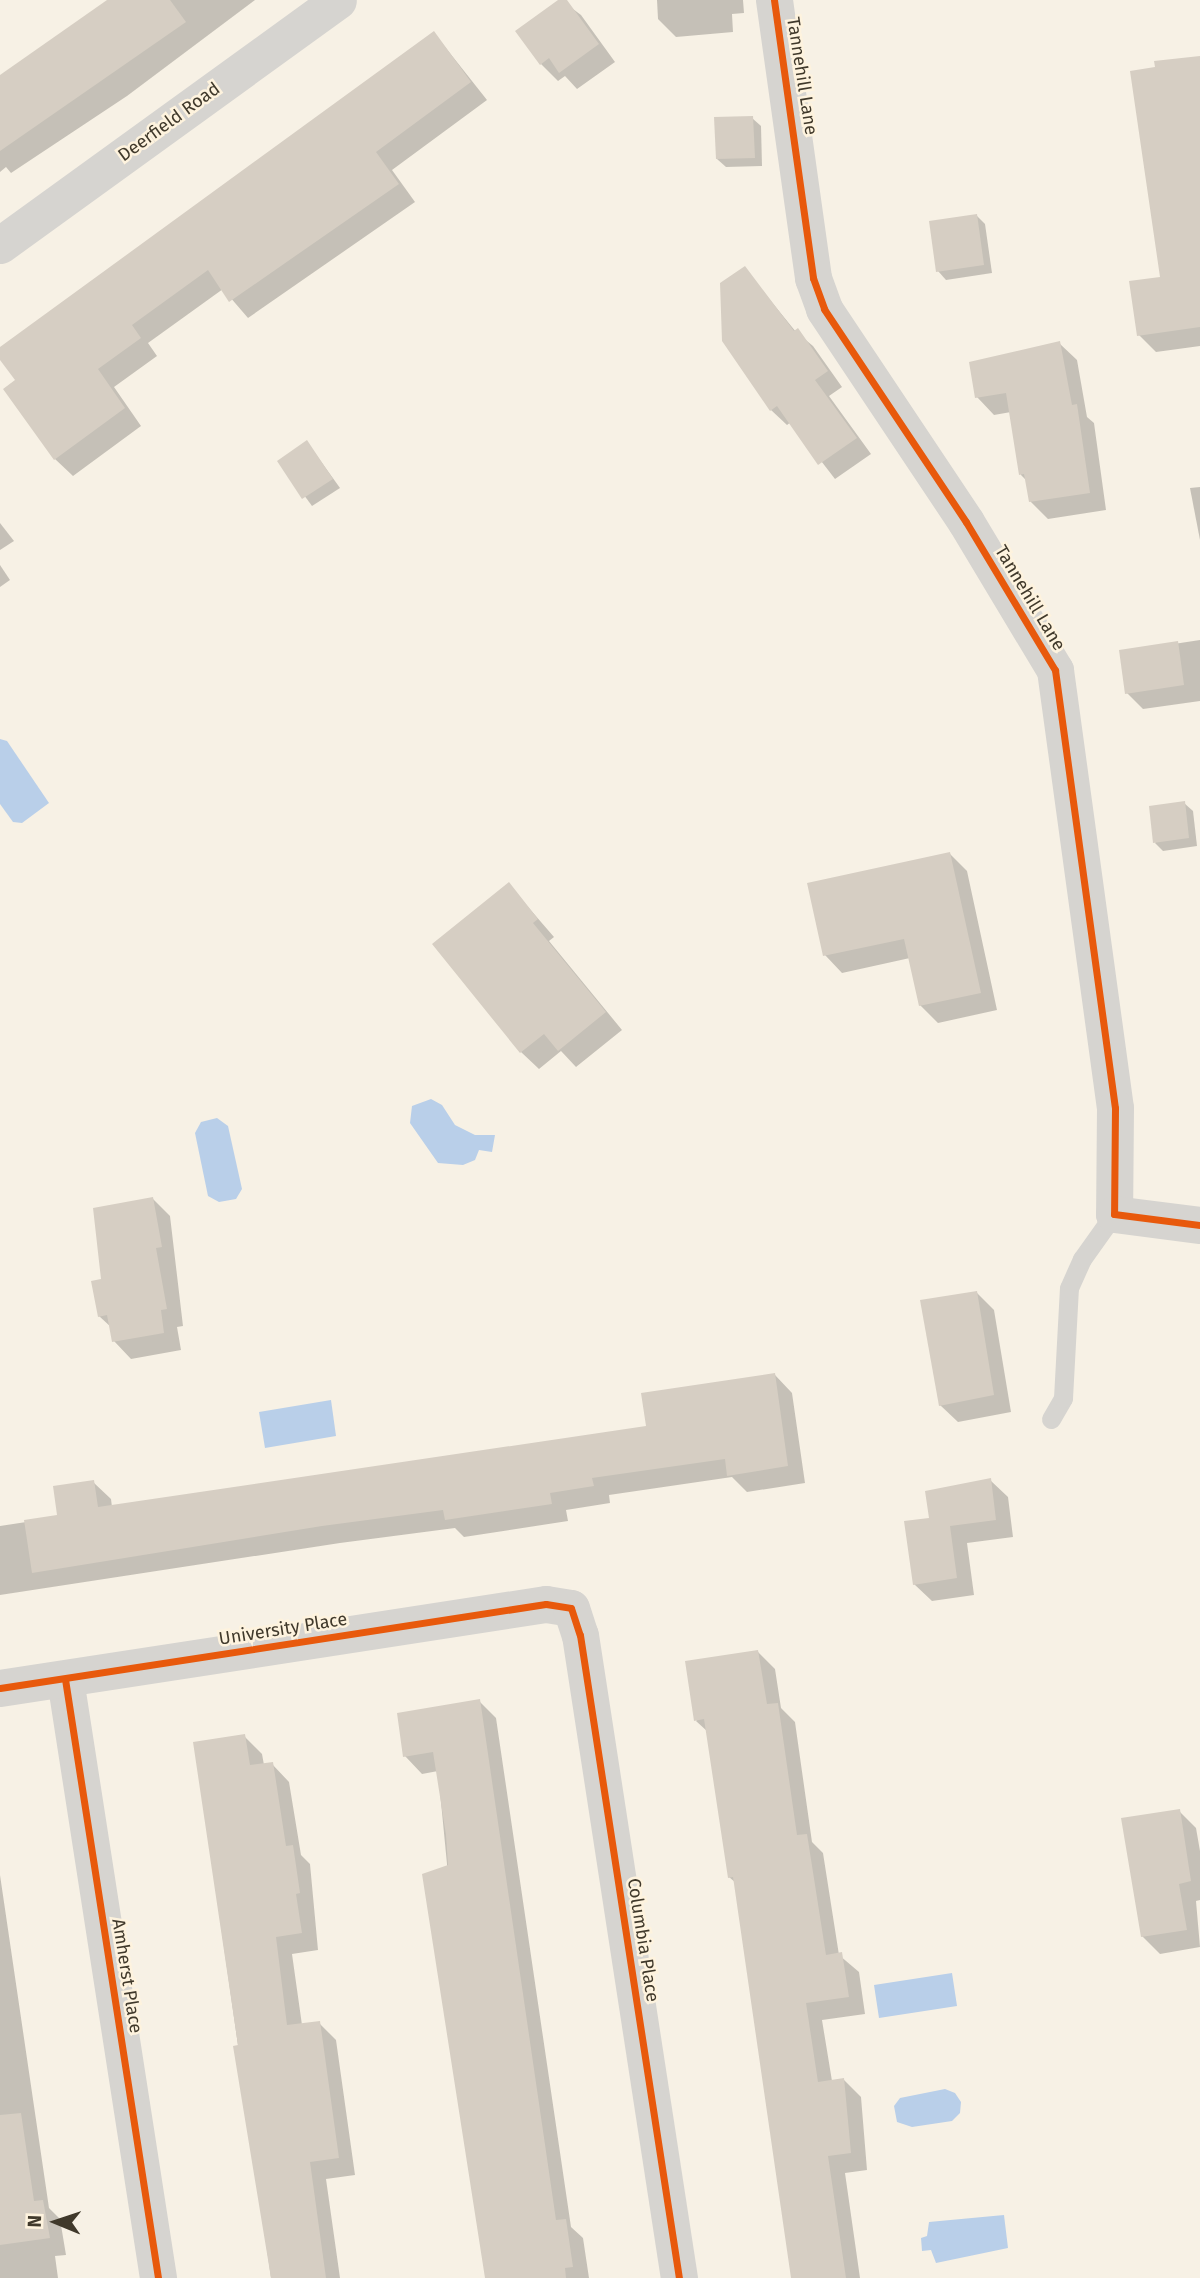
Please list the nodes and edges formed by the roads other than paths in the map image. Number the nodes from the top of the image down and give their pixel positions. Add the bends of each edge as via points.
1 (338, 0) edge
2 (774, 0) edge
3 (0, 245) edge
4 (1114, 1214) junction
5 (1200, 1225) edge
6 (1051, 1419) dead end
7 (570, 1608) joint
8 (65, 1679) junction
9 (0, 1688) edge
10 (158, 2278) edge
11 (679, 2278) edge

1 - 3 street, Deerfield Road
2 - 4 street, Tannehill Lane via 811,267 824,309 966,522 1055,670 1115,1108
4 - 5 street
4 - 6 lane via 1082,1259 1069,1288 1063,1398
7 - 8 street, University Place via 546,1604
7 - 11 street, Columbia Place via 580,1635
8 - 9 street, University Place
8 - 10 street, Amherst Place

